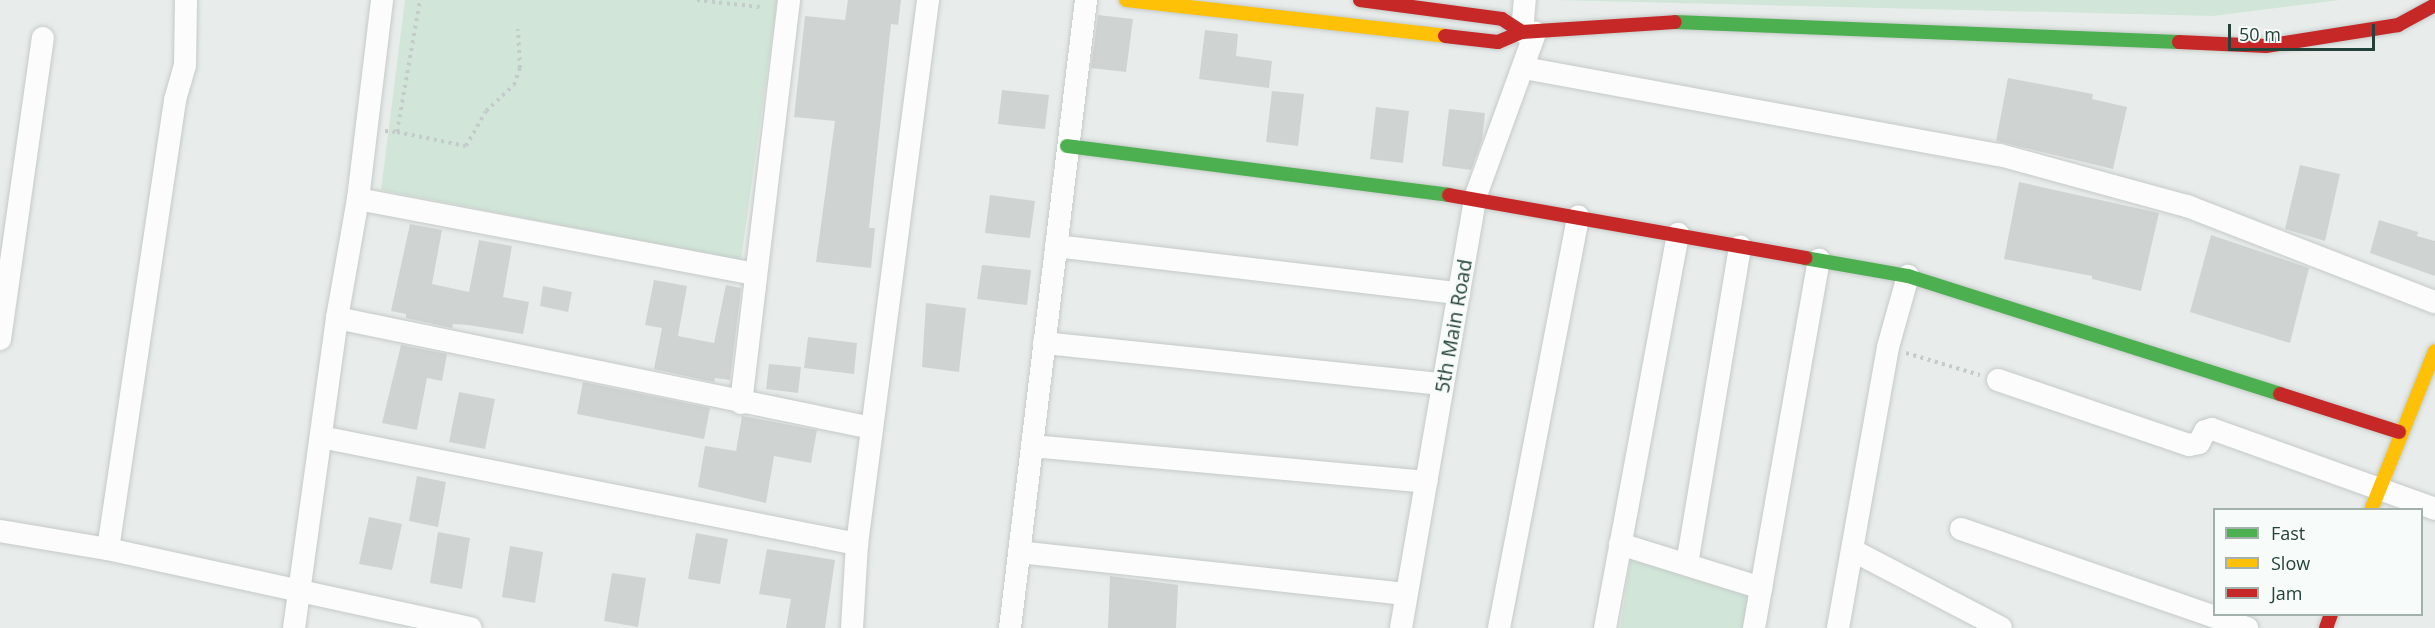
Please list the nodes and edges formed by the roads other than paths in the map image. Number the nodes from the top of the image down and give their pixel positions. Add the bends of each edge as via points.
1 (186, 0) edge
2 (382, 0) edge
3 (789, 0) edge
4 (928, 0) edge
5 (1086, 0) edge
6 (1126, 0) edge
7 (1360, 0) edge
8 (1525, 0) edge
9 (2435, 4) edge
10 (1528, 32) junction
11 (43, 38) dead end
12 (1524, 68) junction
13 (1067, 146) junction
14 (1475, 198) junction
15 (358, 199) junction
16 (1578, 217) junction
17 (1678, 234) junction
18 (1056, 246) junction
19 (1740, 246) junction
20 (1819, 260) junction
21 (754, 274) junction
22 (1908, 276) junction
23 (1459, 293) junction
24 (2435, 302) edge
25 (337, 318) junction
26 (0, 339) edge
27 (1044, 343) junction
28 (2435, 351) edge
29 (1998, 380) road end
30 (1443, 384) junction
31 (741, 402) junction
32 (872, 428) junction
33 (2399, 432) junction
34 (321, 437) junction
35 (1032, 446) junction
36 (1426, 482) junction
37 (2379, 487) junction
38 (2372, 508) edge
39 (2435, 509) edge
40 (1961, 530) dead end
41 (0, 531) edge
42 (857, 544) junction
43 (1620, 544) junction
44 (108, 549) junction
45 (1852, 550) junction
46 (1019, 552) junction
47 (1687, 564) junction
48 (1761, 588) junction
49 (298, 593) junction
50 (1406, 594) junction
51 (294, 628) edge
52 (471, 628) edge
53 (852, 628) edge
54 (1010, 628) edge
55 (1404, 628) edge
56 (1499, 628) edge
57 (1605, 628) edge
58 (1754, 628) edge
59 (1838, 628) edge
60 (2001, 628) edge
61 (2247, 628) edge

1 - 44 street via 185,65 175,100
2 - 15 street
3 - 21 street
4 - 32 street
5 - 13 street
6 - 10 street via 1498,42
7 - 10 street via 1502,19
8 - 10 street, 5th Main Road
9 - 10 street via 2398,25 2266,46 1674,22
10 - 12 street, 5th Main Road
11 - 26 street
12 - 14 street, 5th Main Road
12 - 24 street via 2000,155 2187,206
13 - 14 street
13 - 18 street
14 - 16 street
14 - 23 street, 5th Main Road
15 - 21 street
15 - 25 street
16 - 17 street
16 - 56 street
17 - 19 street
17 - 43 street
18 - 23 street
18 - 27 street
19 - 20 street
19 - 47 street
20 - 22 street
20 - 48 street
21 - 31 street
22 - 33 street
22 - 45 street via 1888,347
23 - 30 street, 5th Main Road
25 - 31 street
25 - 34 street
27 - 30 street
27 - 35 street
28 - 33 street
29 - 37 street via 2189,445 2199,443 2205,431 2212,429
30 - 36 street, 5th Main Road
31 - 32 street
32 - 42 street
33 - 37 street
34 - 42 street
34 - 49 street
35 - 36 street
35 - 46 street
36 - 50 street, 5th Main Road
37 - 38 street
37 - 39 street
40 - 61 street
41 - 44 street
42 - 53 street
43 - 47 street
43 - 57 street
44 - 49 street
45 - 59 street
45 - 60 street
46 - 50 street
46 - 54 street
47 - 48 street
48 - 58 street
49 - 51 street
49 - 52 street
50 - 55 street, 5th Main Road

